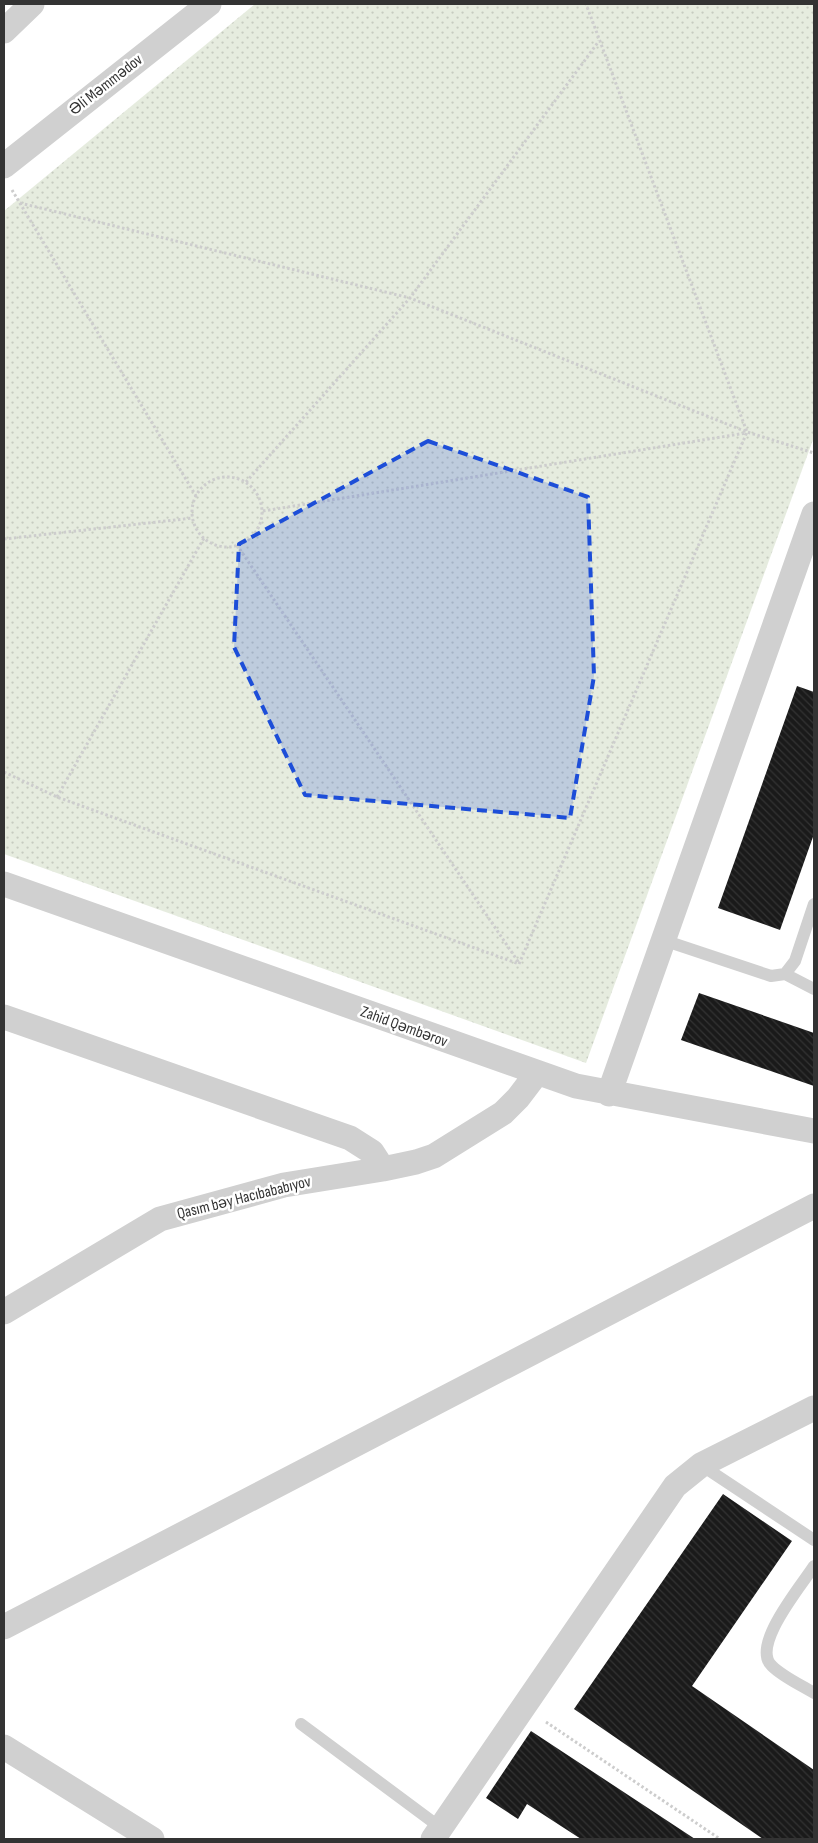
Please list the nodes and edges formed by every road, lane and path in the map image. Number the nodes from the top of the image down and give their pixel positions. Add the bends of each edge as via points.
1 (32, 4) edge
2 (209, 4) edge
3 (586, 4) edge
4 (4, 31) edge
5 (599, 41) junction
6 (4, 166) edge
7 (410, 298) junction
8 (747, 432) junction
9 (814, 454) edge
10 (246, 482) junction
11 (196, 496) junction
12 (263, 511) junction
13 (814, 514) edge
14 (193, 518) junction
15 (204, 538) junction
16 (4, 539) edge
17 (237, 545) junction
18 (4, 772) edge
19 (58, 797) junction
20 (4, 884) edge
21 (814, 904) edge
22 (664, 940) junction
23 (519, 964) junction
24 (784, 974) junction
25 (814, 989) edge
26 (4, 1017) edge
27 (538, 1072) junction
28 (609, 1094) junction
29 (814, 1130) edge
30 (383, 1169) junction
31 (814, 1206) edge
32 (4, 1312) edge
33 (814, 1408) edge
34 (701, 1466) junction
35 (814, 1540) edge
36 (814, 1566) edge
37 (4, 1628) edge
38 (814, 1694) edge
39 (524, 1707) junction
40 (301, 1724) dead end
41 (4, 1747) edge
42 (437, 1834) edge
43 (146, 1837) edge
44 (720, 1839) edge

1 - 4 street
2 - 6 street, Əli Məmmədov
3 - 5 path
5 - 7 path
5 - 8 path
7 - 8 path
7 - 10 path
7 - 11 path via 20,203
8 - 9 path
8 - 12 path
8 - 23 path
10 - 11 path via 223,477 203,486
10 - 12 path via 260,499
11 - 14 path
12 - 17 path via 256,532
13 - 22 street
14 - 15 path
14 - 16 path
15 - 17 path via 226,547
15 - 19 path
17 - 23 path
18 - 19 path
19 - 23 path
20 - 27 street, Zahid Qəmbərov
21 - 24 lane via 795,961
22 - 24 lane via 771,976
22 - 28 street
24 - 25 lane
26 - 30 street via 350,1138 372,1152
27 - 28 street, Zahid Qəmbərov
27 - 30 street, Qasım bəy Hacıbababıyov via 503,1113 434,1156
28 - 29 street, Zahid Qəmbərov
30 - 32 street, Qasım bəy Hacıbababıyov via 284,1185 160,1219
31 - 37 street
33 - 34 street
34 - 35 lane
34 - 39 street via 675,1486
36 - 38 lane via 770,1632 765,1651 770,1666
39 - 42 street
39 - 44 path
40 - 42 lane
41 - 43 street

